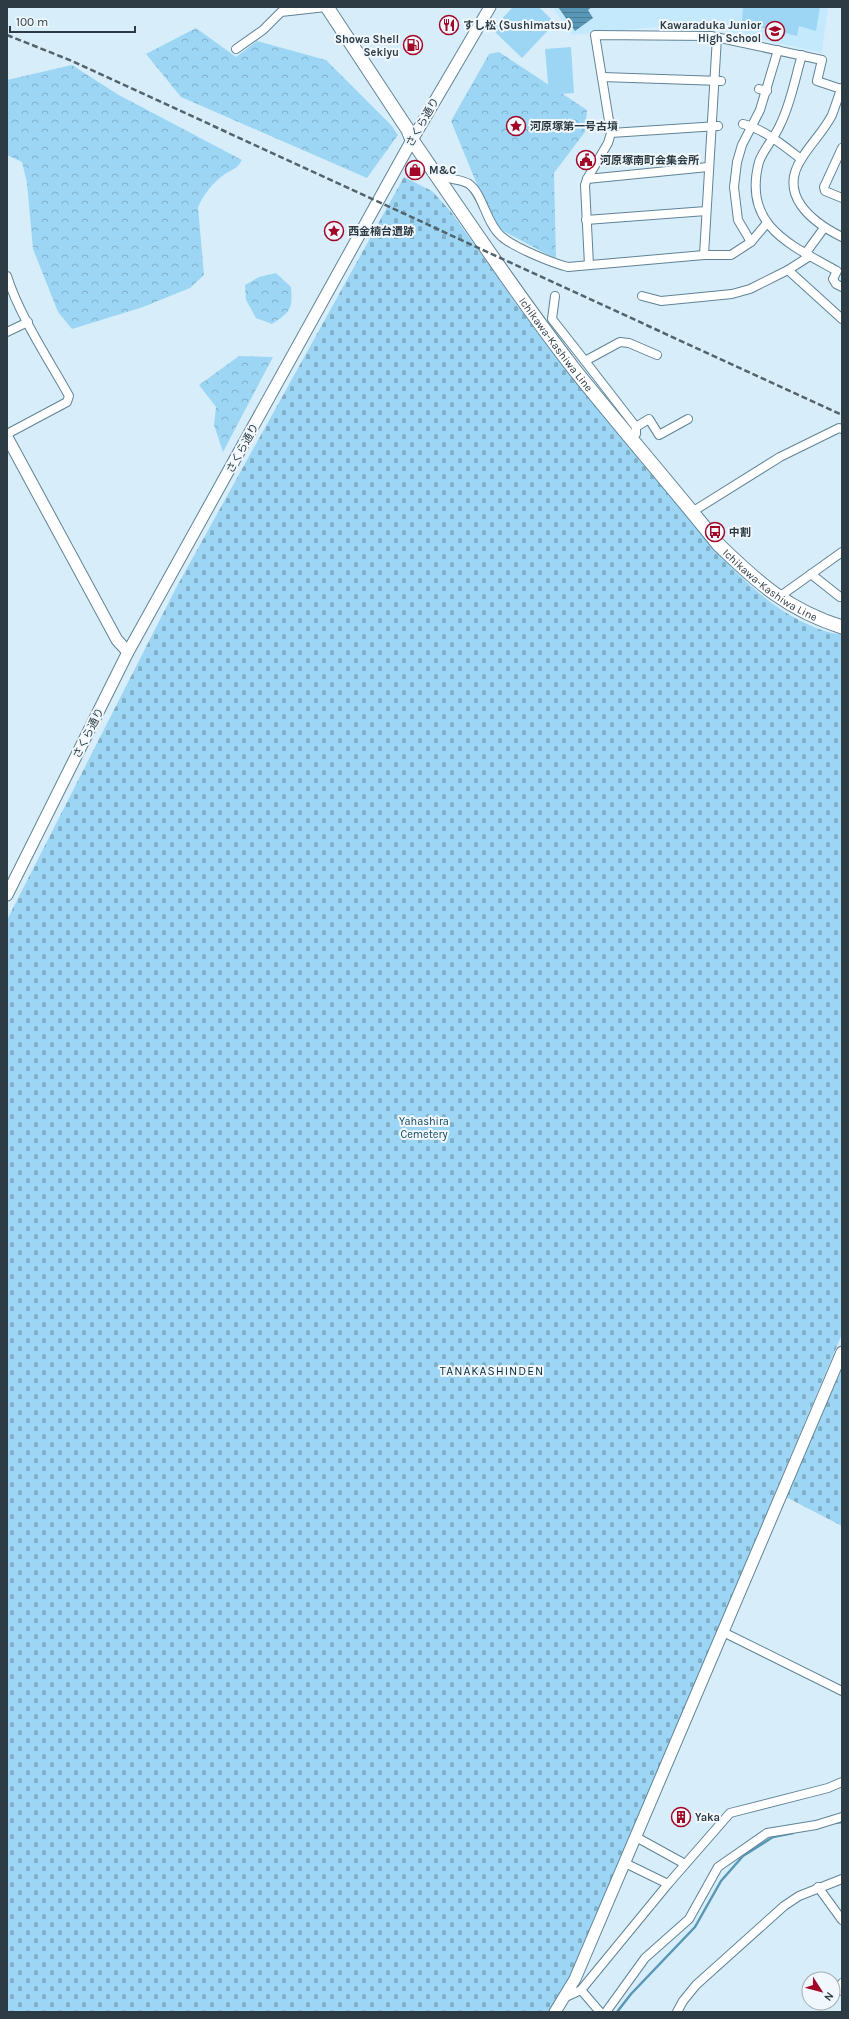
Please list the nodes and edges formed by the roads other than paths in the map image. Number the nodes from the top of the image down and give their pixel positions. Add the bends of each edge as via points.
1 (326, 7) edge
2 (490, 7) edge
3 (717, 37) junction
4 (236, 49) dead end
5 (778, 50) junction
6 (802, 55) junction
7 (602, 77) junction
8 (718, 80) junction
9 (841, 89) edge
10 (747, 125) junction
11 (714, 126) junction
12 (610, 133) junction
13 (773, 139) junction
14 (412, 140) junction
15 (842, 148) edge
16 (801, 159) junction
17 (708, 167) junction
18 (587, 179) junction
19 (440, 182) junction
20 (842, 198) edge
21 (706, 211) junction
22 (586, 220) junction
23 (767, 223) junction
24 (824, 228) junction
25 (842, 238) edge
26 (751, 242) junction
27 (704, 255) junction
28 (808, 255) junction
29 (589, 265) junction
30 (788, 270) junction
31 (7, 276) edge
32 (842, 287) edge
33 (556, 296) dead end
34 (642, 296) dead end
35 (842, 318) edge
36 (28, 322) junction
37 (7, 332) edge
38 (657, 355) dead end
39 (585, 361) junction
40 (688, 419) dead end
41 (842, 429) edge
42 (634, 432) junction
43 (7, 435) edge
44 (692, 512) junction
45 (842, 552) edge
46 (811, 574) junction
47 (778, 597) junction
48 (840, 597) dead end
49 (842, 627) edge
50 (128, 652) junction
51 (7, 895) edge
52 (842, 1352) edge
53 (723, 1632) junction
54 (842, 1691) edge
55 (842, 1782) edge
56 (842, 1817) edge
57 (636, 1837) junction
58 (625, 1863) junction
59 (685, 1864) junction
60 (842, 1880) edge
61 (668, 1884) junction
62 (818, 1887) junction
63 (842, 1920) edge
64 (842, 1984) edge
65 (580, 1990) junction
66 (842, 1991) edge
67 (566, 1997) junction
68 (555, 2012) edge
69 (600, 2012) edge
70 (606, 2012) edge
71 (677, 2012) edge

1 - 4 street via 281,12 263,30
1 - 14 main road, Ichikawa-Kashiwa Line via 369,69
2 - 14 street, さくら通り
3 - 5 street
3 - 7 street via 595,35
3 - 8 street
5 - 6 street
5 - 10 street via 763,90 760,110
6 - 9 street via 822,60 817,81
6 - 13 street via 785,114
7 - 8 street
7 - 12 street
8 - 11 street
9 - 16 street via 832,116
10 - 13 street
10 - 26 street via 737,162 734,187 738,220
11 - 12 street
11 - 17 street
12 - 18 street via 608,143
13 - 16 street
13 - 23 street via 760,161 755,190 757,203
14 - 19 main road, Ichikawa-Kashiwa Line
14 - 50 street, さくら通り
15 - 20 street via 824,187 825,191
16 - 24 street via 794,175 794,192 812,219
17 - 18 street
17 - 21 street
18 - 22 street
19 - 29 street via 448,178 470,185 490,223 501,237 509,242 556,264 568,267
19 - 42 main road, Ichikawa-Kashiwa Line via 575,370
21 - 22 street
21 - 27 street
22 - 29 street
23 - 26 street
23 - 28 street via 778,236
24 - 25 street
24 - 28 street
26 - 27 street via 731,255
27 - 29 street
28 - 30 street
28 - 32 street via 837,271 833,279
30 - 34 street via 750,289 732,294 661,301
30 - 35 street
31 - 36 street
33 - 39 street via 552,319
36 - 37 street
36 - 43 street via 69,396 66,402
38 - 39 street via 629,343 620,342
39 - 42 street
40 - 42 street via 659,435 649,419
41 - 44 street via 839,428 780,457
42 - 44 main road, Ichikawa-Kashiwa Line
43 - 50 street via 117,640
44 - 47 main road, Ichikawa-Kashiwa Line via 742,568
45 - 46 street
46 - 47 street
46 - 48 street
47 - 49 main road, Ichikawa-Kashiwa Line via 817,619
50 - 51 street, さくら通り
52 - 53 street
53 - 54 street
53 - 57 street
55 - 59 street via 828,1788 730,1813
56 - 70 street via 816,1825 767,1833 718,1867 689,1919 645,1958
57 - 58 street
57 - 59 street
58 - 61 street
58 - 67 street
59 - 61 street
60 - 62 street
61 - 65 street
62 - 63 street
62 - 71 street via 784,1906 744,1941 696,1985
64 - 66 street via 839,1988
65 - 67 street
65 - 69 street
67 - 68 street

